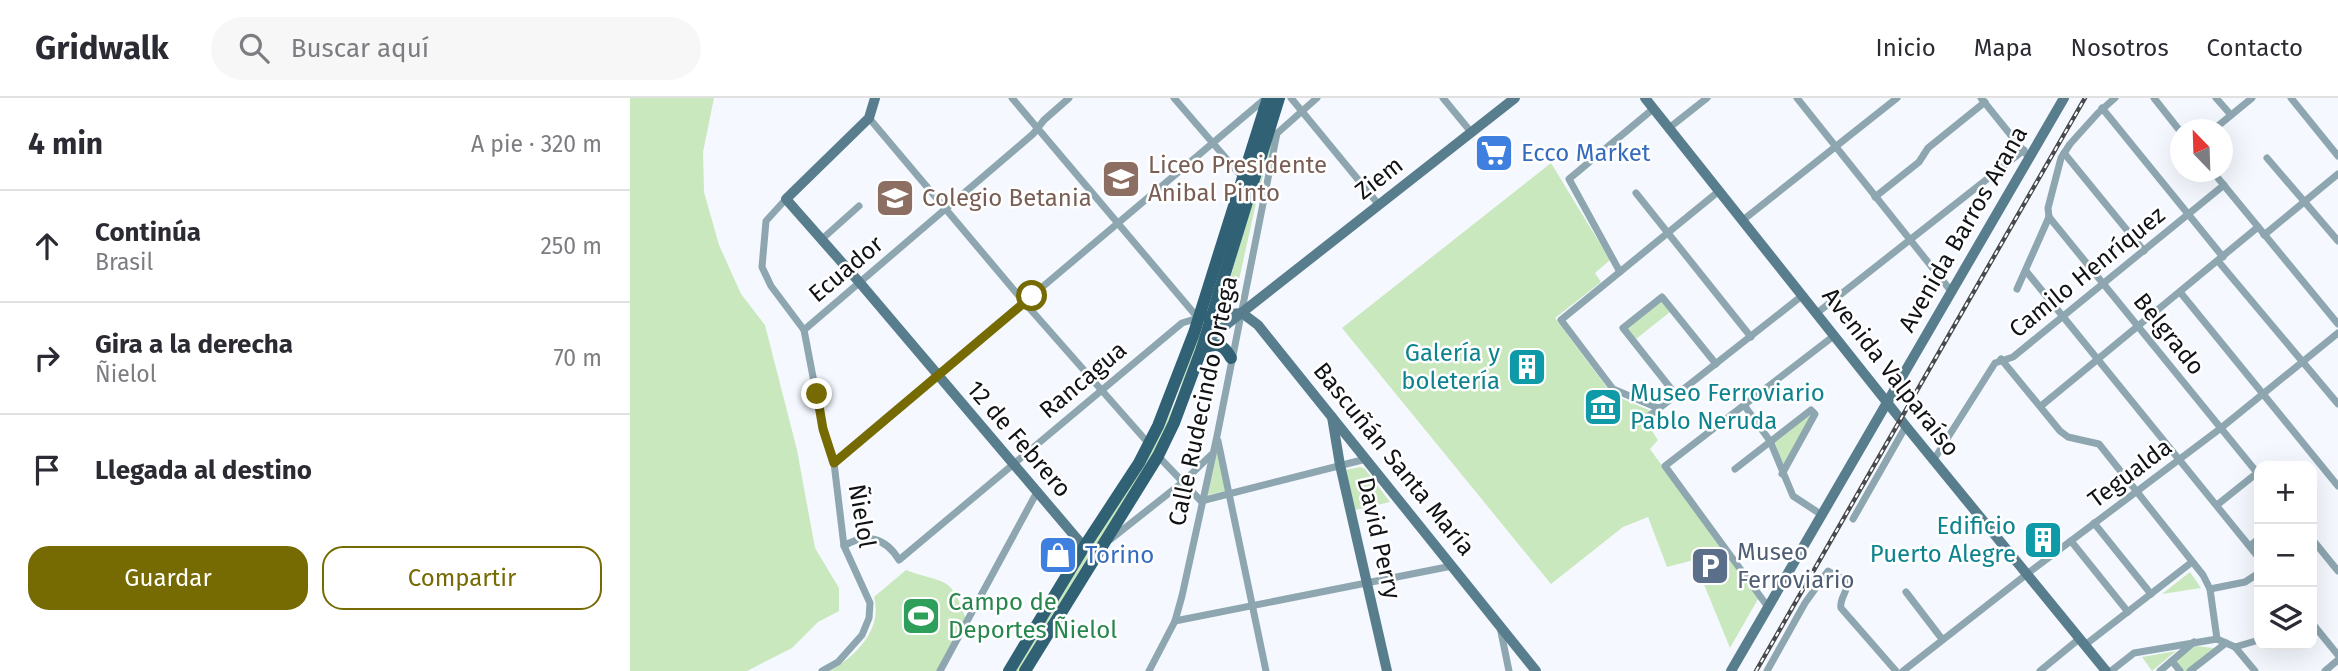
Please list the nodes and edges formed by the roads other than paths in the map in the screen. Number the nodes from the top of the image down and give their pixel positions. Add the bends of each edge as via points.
1 (876, 98) edge
2 (1012, 98) edge
3 (1069, 98) edge
4 (1174, 98) edge
5 (1268, 98) edge
6 (1279, 98) edge
7 (1291, 98) edge
8 (1317, 98) edge
9 (1443, 98) edge
10 (1515, 98) edge
11 (1645, 98) edge
12 (1707, 98) edge
13 (1797, 98) edge
14 (1897, 98) edge
15 (2063, 98) edge
16 (2115, 98) edge
17 (2154, 98) edge
18 (2217, 98) edge
19 (2252, 98) edge
20 (2291, 98) edge
21 (1983, 100) edge
22 (2102, 108) junction
23 (1653, 109) junction
24 (1301, 110) junction
25 (2231, 115) junction
26 (869, 118) junction
27 (2171, 119) edge
28 (2226, 119) edge
29 (1038, 127) junction
30 (1669, 128) junction
31 (1471, 132) junction
32 (1277, 134) junction
33 (1265, 143) junction
34 (1212, 144) junction
35 (1835, 147) junction
36 (2064, 153) junction
37 (2026, 154) junction
38 (2338, 156) edge
39 (2267, 158) dead end
40 (2338, 174) edge
41 (1243, 178) junction
42 (2221, 182) edge
43 (2224, 185) junction
44 (1719, 191) junction
45 (1636, 193) dead end
46 (1875, 197) junction
47 (786, 199) junction
48 (2305, 201) junction
49 (1378, 205) junction
50 (859, 206) dead end
51 (947, 209) junction
52 (2189, 214) junction
53 (2049, 217) junction
54 (1743, 220) junction
55 (1117, 224) junction
56 (2258, 228) junction
57 (1668, 233) junction
58 (2264, 235) junction
59 (821, 240) junction
60 (1910, 240) junction
61 (2338, 241) edge
62 (2144, 251) junction
63 (2221, 259) junction
64 (2026, 271) junction
65 (1620, 272) junction
66 (860, 283) junction
67 (2103, 284) junction
68 (1656, 288) dead end
69 (2017, 289) dead end
70 (1951, 291) junction
71 (2180, 292) junction
72 (1803, 295) junction
73 (1662, 297) junction
74 (1024, 302) junction
75 (1242, 313) junction
76 (1817, 313) junction
77 (1212, 314) junction
78 (2064, 316) junction
79 (1198, 318) junction
80 (1616, 319) dead end
81 (2338, 324) edge
82 (2138, 327) junction
83 (1623, 328) junction
84 (804, 330) junction
85 (2338, 333) edge
86 (1835, 335) junction
87 (1751, 337) junction
88 (1202, 346) junction
89 (1231, 358) junction
90 (2001, 359) junction
91 (2099, 359) junction
92 (2303, 362) junction
93 (1716, 364) junction
94 (937, 376) junction
95 (1100, 390) junction
96 (1676, 395) junction
97 (2263, 395) junction
98 (1887, 401) junction
99 (2338, 404) edge
100 (1744, 405) junction
101 (2040, 406) junction
102 (1658, 408) junction
103 (1332, 415) junction
104 (1648, 417) dead end
105 (1158, 426) junction
106 (1906, 426) junction
107 (2221, 428) junction
108 (1217, 436) junction
109 (1770, 441) junction
110 (1149, 444) junction
111 (1213, 453) junction
112 (1158, 456) junction
113 (1366, 459) junction
114 (2180, 460) junction
115 (1933, 461) junction
116 (834, 463) junction
117 (1013, 464) junction
118 (1340, 465) junction
119 (1735, 469) dead end
120 (2254, 469) edge
121 (1782, 474) junction
122 (2254, 477) edge
123 (1183, 482) junction
124 (2338, 485) edge
125 (1037, 492) junction
126 (2137, 492) junction
127 (1229, 494) junction
128 (1201, 501) junction
129 (2217, 505) junction
130 (1822, 515) junction
131 (1853, 519) dead end
132 (2094, 523) junction
133 (2071, 541) junction
134 (2254, 542) edge
135 (1105, 544) junction
136 (2317, 545) edge
137 (844, 546) junction
138 (2250, 546) junction
139 (1084, 547) junction
140 (2254, 551) edge
141 (2192, 562) junction
142 (1452, 566) junction
143 (2338, 571) edge
144 (2027, 574) junction
145 (2254, 576) edge
146 (1082, 580) junction
147 (1368, 583) junction
148 (2210, 589) junction
149 (1906, 592) dead end
150 (2151, 594) junction
151 (1052, 601) junction
152 (1252, 606) junction
153 (1768, 607) junction
154 (1063, 609) junction
155 (2128, 612) junction
156 (1175, 621) junction
157 (1499, 625) junction
158 (2317, 630) edge
159 (1942, 639) junction
160 (2217, 639) junction
161 (2254, 641) edge
162 (2082, 642) junction
163 (2195, 642) junction
164 (2226, 643) junction
165 (2235, 647) junction
166 (2338, 658) edge
167 (2172, 661) junction
168 (822, 671) edge
169 (940, 671) edge
170 (1009, 671) edge
171 (1025, 671) edge
172 (1149, 671) edge
173 (1266, 671) edge
174 (1387, 671) edge
175 (1509, 671) edge
176 (1534, 671) edge
177 (1731, 671) edge
178 (1767, 671) edge
179 (1896, 671) edge
180 (1903, 671) edge
181 (2040, 671) edge
182 (2106, 671) edge
183 (2112, 671) edge
184 (2160, 671) edge
185 (2180, 671) edge
186 (2190, 671) edge
187 (2255, 671) edge
188 (2325, 671) edge

1 - 26 street
2 - 29 street
3 - 29 street, Ecuador
4 - 34 street
5 - 34 street
5 - 41 main road
6 - 33 main road
7 - 24 street
8 - 24 street
9 - 31 street
10 - 31 street, Ziem
11 - 23 street, Avenida Valparaíso
12 - 30 street
13 - 35 street
14 - 35 street
15 - 37 street, Avenida Barros Arana
16 - 22 street
17 - 27 street
18 - 25 street
19 - 25 street
20 - 38 street
21 - 37 street
21 - 46 street
22 - 36 street
22 - 52 street
23 - 30 street, Avenida Valparaíso
23 - 65 street via 1569,179
24 - 32 street
24 - 49 street
25 - 28 street
26 - 47 street
26 - 51 street
29 - 51 street, Ecuador
29 - 55 street
30 - 44 street, Avenida Valparaíso
31 - 49 street, Ziem
32 - 33 street
32 - 75 street, Calle Rudecindo Ortega
33 - 77 main road
34 - 41 street
34 - 55 street
35 - 46 street
35 - 54 street
36 - 53 street
36 - 62 street
37 - 60 street
37 - 70 street, Avenida Barros Arana
39 - 48 street
40 - 48 street
41 - 79 main road
42 - 43 street
43 - 52 street, Camilo Henríquez
43 - 56 street
44 - 54 street, Avenida Valparaíso
44 - 57 street
45 - 57 street
46 - 60 street
47 - 59 street, 12 de Febrero
47 - 84 street, Ñielol via 766,221 762,267
48 - 58 street
48 - 61 street
49 - 75 street, Ziem
50 - 59 street
51 - 66 street, Ecuador
51 - 74 street
52 - 62 street, Camilo Henríquez
52 - 63 street
53 - 64 street
53 - 67 street, Belgrado
54 - 72 street, Avenida Valparaíso
55 - 74 street
55 - 79 street
56 - 58 street
56 - 63 street
57 - 65 street
57 - 87 street
58 - 81 street
59 - 66 street, 12 de Febrero
60 - 70 street
60 - 76 street
62 - 67 street, Camilo Henríquez
63 - 71 street
63 - 92 street
64 - 69 street
64 - 78 street
65 - 102 street via 1561,320 1613,388
66 - 84 street, Ecuador
66 - 94 street, 12 de Febrero
67 - 78 street, Camilo Henríquez
67 - 82 street, Belgrado
68 - 73 street
70 - 98 street, Avenida Barros Arana
71 - 82 street
71 - 97 street
72 - 76 street, Avenida Valparaíso
72 - 87 street
73 - 83 street
73 - 93 street
74 - 94 street
74 - 95 street
75 - 77 street
75 - 88 street, Ziem
75 - 89 street, Calle Rudecindo Ortega
75 - 103 street, Bascuñán Santa María via 1258,325
76 - 86 street, Avenida Valparaíso
77 - 79 street
77 - 88 main road
78 - 90 street, Camilo Henríquez via 2013,357
78 - 91 street
79 - 95 street, Rancagua via 1182,323
79 - 105 main road
80 - 83 street
82 - 91 street
82 - 107 street, Belgrado
83 - 96 street
84 - 116 street, Ñielol
85 - 92 street, Tegualda
86 - 98 street, Avenida Valparaíso
86 - 100 street
87 - 93 street
88 - 89 main road via 1219,344
88 - 112 main road
89 - 108 street, Calle Rudecindo Ortega
90 - 101 street
90 - 115 street, Camilo Henríquez
91 - 101 street
91 - 114 street
92 - 97 street, Tegualda
92 - 99 street
93 - 96 street
94 - 116 street
94 - 117 street, 12 de Febrero
95 - 110 street
95 - 117 street, Rancagua
96 - 102 street
97 - 107 street, Tegualda
97 - 124 street
98 - 106 street, Avenida Valparaíso
98 - 130 street, Avenida Barros Arana
100 - 109 street
100 - 153 street via 1665,466
101 - 126 street via 2064,435 2099,444
102 - 104 street
103 - 113 street, Bascuñán Santa María
103 - 118 street, David Perry
105 - 110 main road
105 - 112 main road
106 - 115 street, Avenida Valparaíso
106 - 131 street
107 - 114 street, Tegualda
107 - 120 street, Belgrado
108 - 111 street, Calle Rudecindo Ortega
108 - 127 street
109 - 119 street
109 - 121 street
109 - 121 street via 1811,410 1815,414
110 - 139 main road
111 - 123 street
111 - 128 street, Calle Rudecindo Ortega
112 - 123 street
112 - 135 main road
113 - 118 street
113 - 142 street, Bascuñán Santa María
114 - 126 street, Tegualda
114 - 129 street
115 - 144 street, Avenida Valparaíso
116 - 137 street, Ñielol
117 - 125 street, 12 de Febrero
117 - 137 street, Rancagua via 899,560 877,539 861,538
118 - 127 street
118 - 147 street, David Perry
121 - 130 street via 1793,496
122 - 129 street
123 - 128 street
123 - 135 street
125 - 139 street, 12 de Febrero
125 - 169 street
126 - 132 street, Tegualda
126 - 141 street
127 - 128 street
127 - 152 street
128 - 156 street, Calle Rudecindo Ortega
129 - 138 street
130 - 153 street, Avenida Barros Arana
132 - 133 street, Tegualda
132 - 150 street
133 - 144 street, Tegualda
133 - 155 street
134 - 138 street
135 - 146 main road
136 - 143 street
137 - 168 street, Ñielol via 870,603 870,613 855,645
138 - 140 street
139 - 146 main road via 1088,565
139 - 151 main road
141 - 148 street
141 - 150 street
142 - 147 street
142 - 157 street, Bascuñán Santa María
144 - 159 street, Tegualda
144 - 162 street, Avenida Valparaíso
145 - 148 street
146 - 154 main road
147 - 152 street
147 - 174 street, David Perry
148 - 160 street
149 - 159 street
150 - 155 street
151 - 154 main road
151 - 170 main road
152 - 156 street
152 - 173 street
153 - 177 street, Avenida Barros Arana
154 - 171 main road
155 - 162 street
156 - 172 street, Calle Rudecindo Ortega
157 - 175 street
157 - 176 street, Bascuñán Santa María
158 - 166 street
159 - 180 street, Tegualda
160 - 163 street
160 - 164 street
161 - 165 street
162 - 181 street
162 - 182 street, Avenida Valparaíso
163 - 167 street
163 - 183 street via 2134,653
164 - 165 street
164 - 186 street
165 - 187 street
166 - 188 street
167 - 184 street
167 - 185 street
178 - 179 street via 1828,571 1846,579 1841,608

